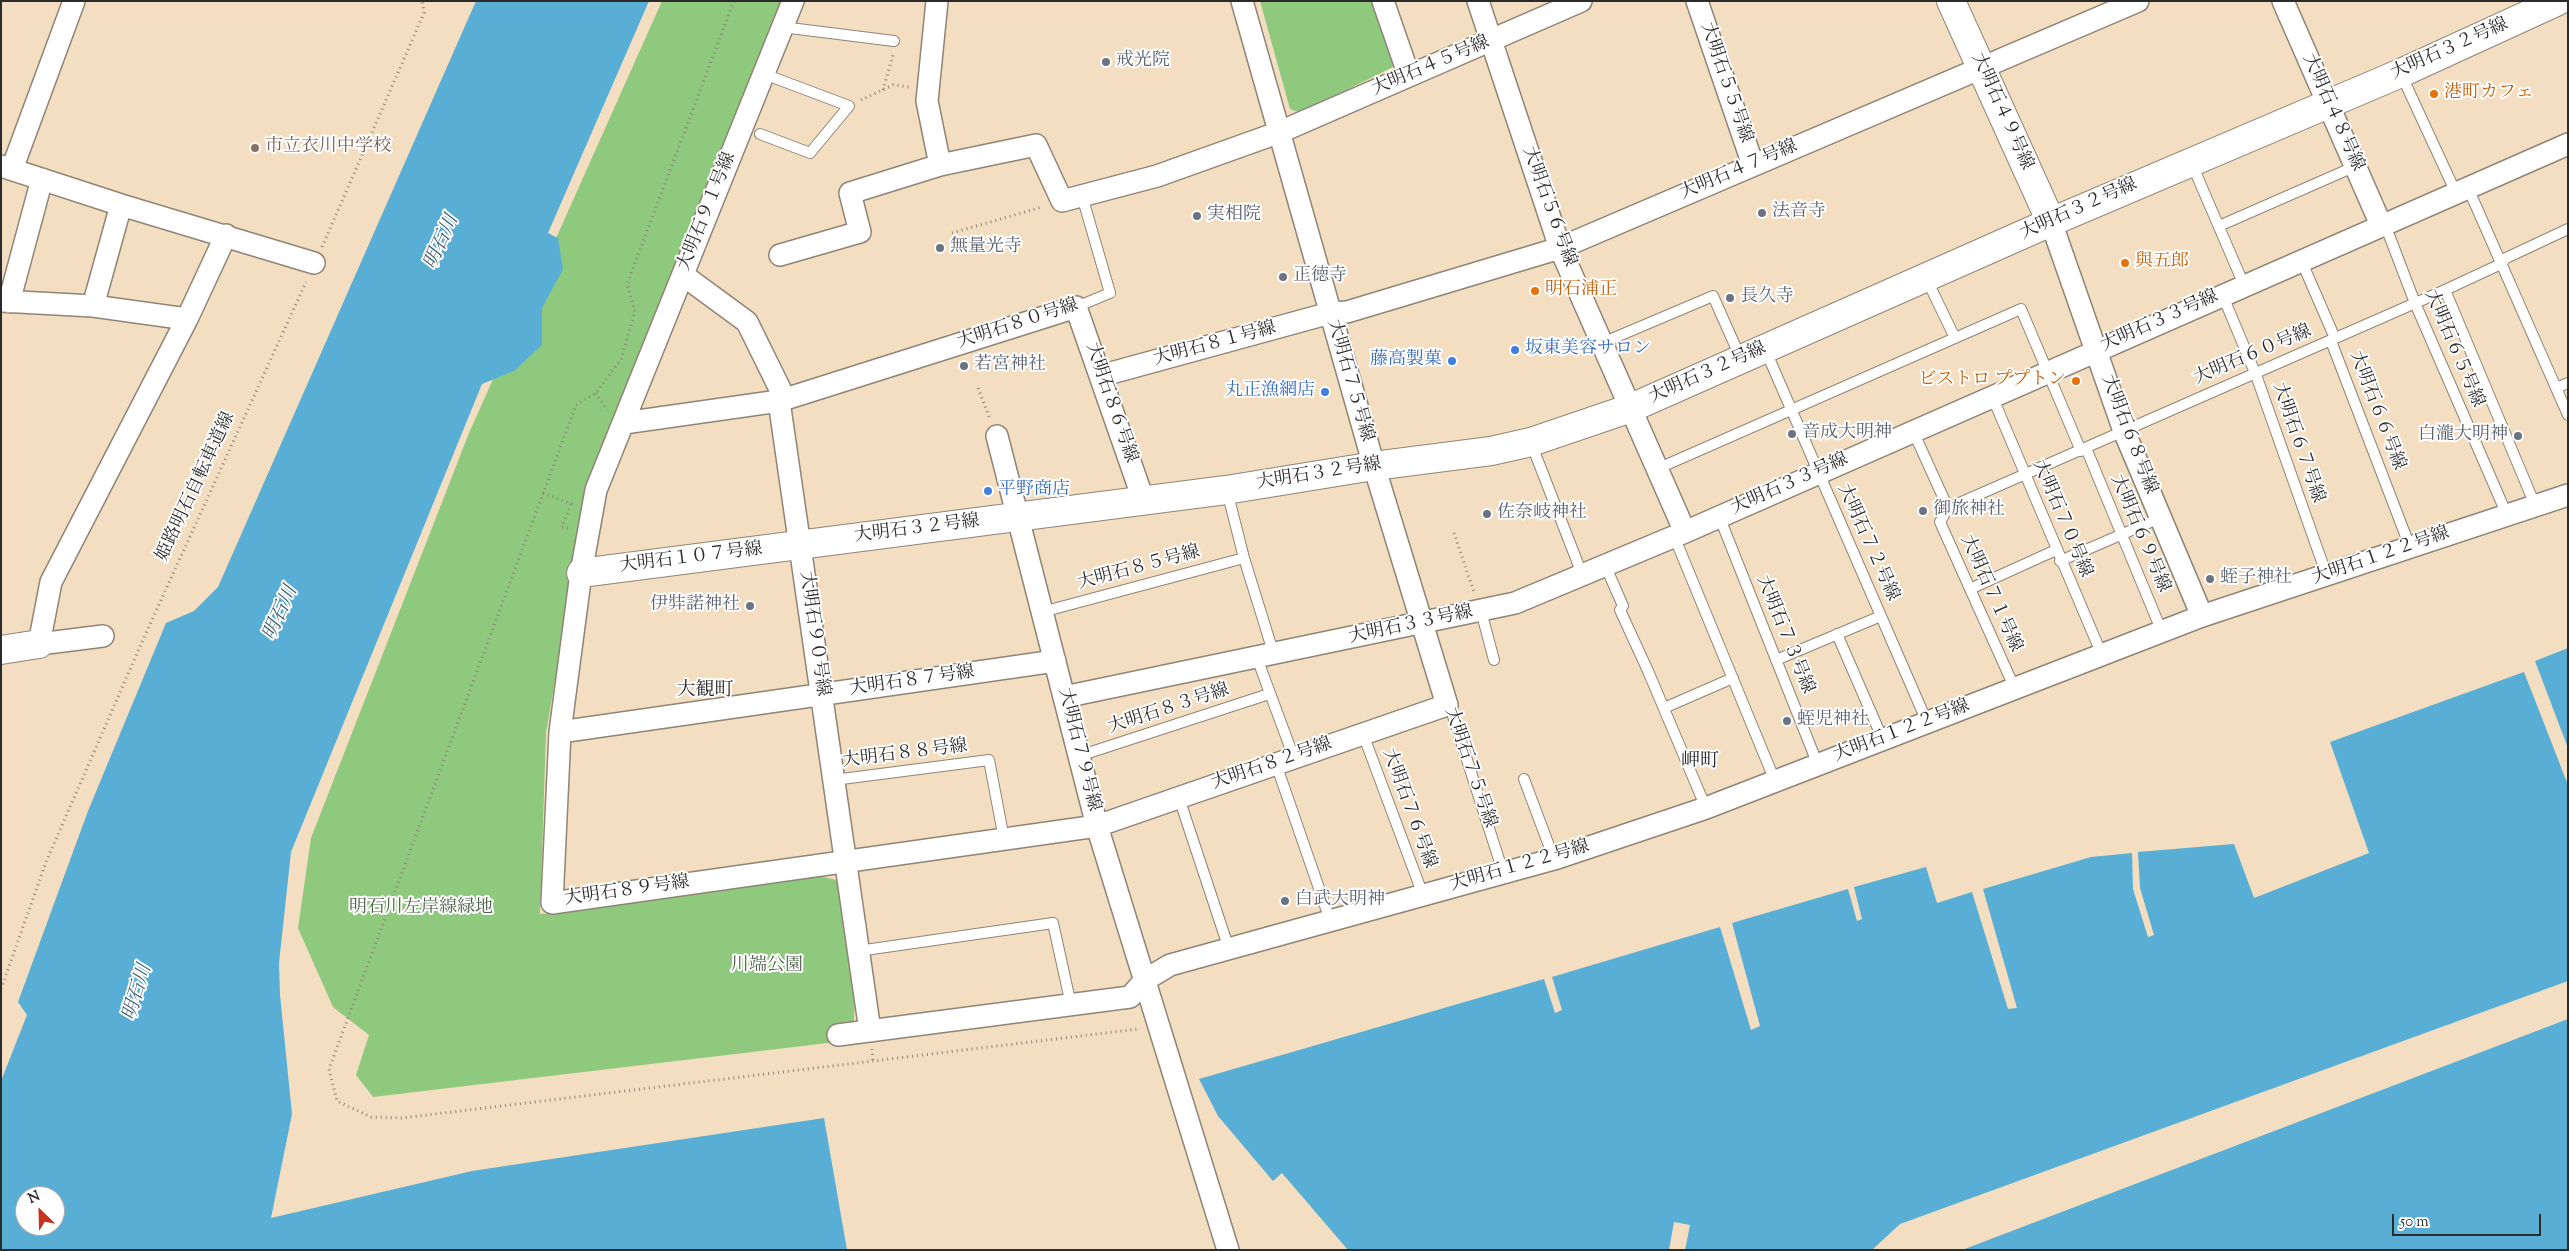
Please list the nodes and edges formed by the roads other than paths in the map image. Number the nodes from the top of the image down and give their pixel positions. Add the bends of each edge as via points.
1 (74, 1) edge
2 (793, 1) edge
3 (937, 1) edge
4 (1242, 1) edge
5 (1383, 1) edge
6 (1478, 1) edge
7 (1581, 1) edge
8 (1697, 1) edge
9 (1951, 1) edge
10 (2138, 1) edge
11 (2283, 1) edge
12 (2558, 1) edge
13 (782, 27) junction
14 (1490, 41) junction
15 (894, 45) road end
16 (1980, 67) junction
17 (2401, 73) junction
18 (764, 74) junction
19 (1409, 76) junction
20 (2328, 104) junction
21 (1280, 132) junction
22 (760, 134) dead end
23 (2568, 144) edge
24 (2191, 161) junction
25 (940, 165) junction
26 (1753, 165) junction
27 (2356, 166) junction
28 (7, 168) edge
29 (42, 179) junction
30 (2462, 191) junction
31 (1072, 199) junction
32 (121, 205) junction
33 (2051, 222) junction
34 (2381, 225) junction
35 (2219, 226) junction
36 (2568, 229) edge
37 (226, 236) junction
38 (1560, 248) junction
39 (780, 255) dead end
40 (2301, 259) junction
41 (314, 263) road end
42 (2501, 264) junction
43 (683, 275) junction
44 (1926, 277) junction
45 (2244, 284) junction
46 (2445, 290) junction
47 (2222, 294) junction
48 (5, 301) edge
49 (2415, 303) junction
50 (92, 306) junction
51 (1076, 307) junction
52 (1330, 313) junction
53 (186, 319) junction
54 (1955, 338) junction
55 (2331, 341) junction
56 (1602, 343) junction
57 (2096, 350) junction
58 (1753, 354) junction
59 (2048, 372) junction
60 (2256, 375) junction
61 (1100, 376) junction
62 (2568, 383) edge
63 (2556, 388) junction
64 (1992, 396) junction
65 (779, 401) junction
66 (1631, 408) junction
67 (1791, 409) junction
68 (2568, 415) edge
69 (616, 417) junction
70 (1913, 431) junction
71 (2124, 431) junction
72 (996, 436) road end
73 (1531, 442) junction
74 (2083, 449) junction
75 (1374, 466) junction
76 (1659, 468) junction
77 (1818, 473) junction
78 (2025, 476) junction
79 (1226, 490) junction
80 (2568, 495) edge
81 (1143, 499) junction
82 (2535, 505) junction
83 (1948, 508) junction
84 (2507, 515) junction
85 (1719, 516) junction
86 (1018, 518) junction
87 (2160, 518) junction
88 (1680, 534) junction
89 (2122, 535) junction
90 (800, 545) junction
91 (2410, 547) junction
92 (2056, 550) junction
93 (1244, 558) junction
94 (2060, 561) junction
95 (1605, 565) junction
96 (581, 573) junction
97 (1582, 574) junction
98 (2327, 576) junction
99 (1970, 589) junction
100 (1481, 611) junction
101 (1042, 612) junction
102 (1881, 616) junction
103 (2202, 616) junction
104 (1423, 624) junction
105 (2162, 632) junction
106 (1838, 634) junction
107 (103, 636) dead end
108 (39, 644) junction
109 (1, 650) edge
110 (2102, 655) junction
111 (1266, 656) junction
112 (1494, 660) dead end
113 (1776, 660) junction
114 (1055, 661) junction
115 (1733, 678) junction
116 (2015, 689) junction
117 (1269, 694) junction
118 (822, 695) junction
119 (1064, 697) junction
120 (1447, 704) junction
121 (1664, 708) junction
122 (1927, 722) junction
123 (560, 732) junction
124 (1363, 734) junction
125 (1883, 740) junction
126 (1079, 756) junction
127 (1285, 761) junction
128 (1818, 765) junction
129 (1524, 778) dead end
130 (834, 780) junction
131 (1776, 781) junction
132 (1179, 798) junction
133 (1706, 808) junction
134 (1097, 826) junction
135 (1004, 839) junction
136 (1554, 858) junction
137 (846, 862) junction
138 (1503, 872) junction
139 (1423, 895) junction
140 (1330, 920) junction
141 (1229, 949) junction
142 (858, 951) junction
143 (1145, 980) junction
144 (1071, 1004) junction
145 (870, 1031) junction
146 (838, 1035) dead end
147 (1228, 1250) edge

1 - 28 street
2 - 13 street, 大明石９１号線
3 - 25 street via 927,101
4 - 21 street, 大明石７５号線
5 - 19 street
6 - 14 street, 大明石５６号線
7 - 14 street, 大明石４５号線
8 - 26 street, 大明石５５号線
9 - 16 street, 大明石４９号線
10 - 16 street, 大明石４７号線
11 - 20 street, 大明石４８号線
12 - 17 street, 大明石３２号線
13 - 15 lane
13 - 18 street, 大明石９１号線
14 - 19 street, 大明石４５号線
14 - 38 street, 大明石５６号線
16 - 26 street, 大明石４７号線
16 - 33 street, 大明石４９号線
17 - 20 street, 大明石３２号線
17 - 30 lane
18 - 22 lane via 849,106 810,153
18 - 43 street, 大明石９１号線
19 - 21 street, 大明石４５号線
20 - 24 street, 大明石３２号線
20 - 27 street, 大明石４８号線
21 - 31 street via 1157,176
21 - 52 street, 大明石７５号線
23 - 30 street, 大明石３３号線
24 - 33 street, 大明石３２号線
24 - 35 lane
25 - 31 street via 1036,145
25 - 39 street via 850,193 860,232
26 - 38 street, 大明石４７号線
27 - 34 street, 大明石４８号線
27 - 35 lane
28 - 29 street
29 - 32 street
29 - 48 street
30 - 34 street, 大明石３３号線
30 - 42 lane
31 - 51 lane, 大明石８０号線 via 1110,293
32 - 37 street
32 - 50 street
33 - 44 street, 大明石３２号線
33 - 57 street, 大明石６８号線
34 - 40 street, 大明石３３号線
34 - 49 lane, 大明石６５号線 via 2389,234
35 - 45 lane
36 - 42 lane, 大明石６０号線 via 2506,258
37 - 41 street
37 - 53 street
38 - 52 street, 大明石４７号線 via 1348,312
38 - 56 street, 大明石５６号線
40 - 45 street, 大明石３３号線
40 - 55 lane, 大明石６６号線 via 2334,336
42 - 46 lane, 大明石６０号線
42 - 63 lane
43 - 65 street, 大明石９０号線 via 747,322 780,389
43 - 69 street, 大明石９１号線
44 - 54 lane
44 - 58 street, 大明石３２号線
45 - 47 street, 大明石３３号線
46 - 49 lane, 大明石６０号線
46 - 82 lane
47 - 57 street, 大明石３３号線
47 - 60 lane, 大明石６７号線
48 - 50 street
49 - 55 lane, 大明石６０号線
49 - 84 lane, 大明石６５号線
50 - 53 street
51 - 61 street, 大明石８６号線
51 - 65 street, 大明石８０号線
52 - 61 street, 大明石８１号線
52 - 75 street, 大明石７５号線
53 - 108 street via 51,582
54 - 59 lane, 大明石６９号線 via 2021,309
54 - 67 lane
55 - 60 lane, 大明石６０号線
55 - 91 lane, 大明石６６号線
56 - 58 lane, 大明石７２号線 via 1714,296
56 - 66 street, 大明石５６号線
57 - 59 street, 大明石３３号線
57 - 71 street, 大明石６８号線
58 - 66 street, 大明石３２号線
58 - 67 lane, 大明石７２号線
59 - 64 street, 大明石３３号線
59 - 74 lane, 大明石６９号線
60 - 71 lane, 大明石６０号線 via 2190,400
60 - 98 lane, 大明石６７号線
61 - 81 street, 大明石８６号線
62 - 63 lane
63 - 68 lane
64 - 70 street, 大明石３３号線
64 - 78 lane, 大明石７０号線
65 - 69 street, 大明石８０号線
65 - 90 street, 大明石９０号線
66 - 73 street, 大明石３２号線
66 - 76 street, 大明石５６号線
67 - 76 lane
67 - 77 lane, 大明石７２号線
69 - 96 street, 大明石８９号線 via 596,490
70 - 77 street, 大明石３３号線
70 - 83 lane
71 - 74 lane, 大明石６０号線
71 - 87 street, 大明石６８号線
72 - 86 street, 大明石７９号線
73 - 75 street, 大明石３２号線 via 1491,451
73 - 97 lane
74 - 78 lane, 大明石６０号線
74 - 89 lane, 大明石６９号線
75 - 79 street, 大明石３２号線
75 - 104 street, 大明石７５号線
76 - 88 street, 大明石５６号線
77 - 85 street, 大明石３３号線
77 - 102 lane, 大明石７２号線
78 - 83 lane, 大明石６０号線
78 - 92 lane, 大明石７０号線
79 - 81 street, 大明石３２号線
79 - 93 lane
80 - 82 street, 大明石１２２号線
81 - 86 street, 大明石３２号線
82 - 84 street, 大明石１２２号線
83 - 99 lane, 大明石７１号線 via 1940,522
84 - 91 street, 大明石１２２号線
85 - 88 street, 大明石３３号線
85 - 113 lane, 大明石７３号線
86 - 90 street, 大明石３２号線
86 - 101 street, 大明石７９号線
87 - 89 lane
87 - 103 street, 大明石６８号線
88 - 95 street, 大明石３３号線
88 - 115 lane
89 - 94 lane
89 - 105 lane, 大明石６９号線
90 - 96 street, 大明石１０７号線
90 - 118 street, 大明石９０号線
91 - 98 street, 大明石１２２号線
92 - 94 lane, 大明石７０号線
92 - 99 lane
93 - 101 lane, 大明石８５号線
93 - 111 lane
94 - 110 lane, 大明石７０号線
95 - 97 street, 大明石３３号線
95 - 121 lane via 1623,606 1620,610
96 - 123 street, 大明石８９号線
97 - 100 street, 大明石３３号線 via 1515,603
98 - 103 street, 大明石１２２号線
99 - 116 lane, 大明石７１号線
100 - 104 street, 大明石３３号線
100 - 112 lane
101 - 114 street, 大明石７９号線
102 - 106 lane
102 - 122 lane, 大明石７２号線
103 - 105 street, 大明石１２２号線
104 - 111 street, 大明石３３号線
104 - 120 street, 大明石７５号線
105 - 110 street, 大明石１２２号線
106 - 113 lane
106 - 125 lane
107 - 108 street
108 - 109 street
110 - 116 street, 大明石１２２号線
111 - 117 lane
111 - 119 street, 大明石３３号線
113 - 128 lane, 大明石７３号線
114 - 118 street, 大明石８７号線
114 - 119 street, 大明石７９号線
115 - 121 lane
115 - 131 lane
116 - 122 street, 大明石１２２号線
117 - 126 lane, 大明石８３号線
117 - 127 lane
118 - 123 street, 大明石８７号線
118 - 130 street, 大明石９０号線
119 - 126 street, 大明石７９号線
120 - 124 street, 大明石８２号線
120 - 138 lane, 大明石７５号線
121 - 133 lane
122 - 125 street, 大明石１２２号線
123 - 137 street, 大明石８９号線 via 552,902
124 - 127 street, 大明石８２号線
124 - 139 lane, 大明石７６号線
125 - 128 street, 大明石１２２号線
126 - 134 street, 大明石７９号線
127 - 132 street, 大明石８２号線
127 - 140 lane
128 - 131 street, 大明石１２２号線
129 - 136 lane
130 - 135 lane, 大明石８８号線 via 989,760
130 - 137 street, 大明石９０号線
131 - 133 street, 大明石１２２号線
132 - 134 street, 大明石８２号線
132 - 141 lane
133 - 136 street, 大明石１２２号線
134 - 135 street, 大明石８９号線
134 - 143 street, 大明石７９号線
135 - 137 street, 大明石８９号線
136 - 138 street, 大明石１２２号線
137 - 142 street, 大明石９０号線
138 - 139 street, 大明石１２２号線
139 - 140 street, 大明石１２２号線
140 - 141 street, 大明石１２２号線
141 - 143 street, 大明石１２２号線 via 1170,965
142 - 144 lane via 1053,923
142 - 145 street, 大明石９０号線
143 - 144 street, 大明石１２２号線 via 1130,997
143 - 147 street, 大明石７９号線
144 - 145 street, 大明石１２２号線
145 - 146 street, 大明石１２２号線

